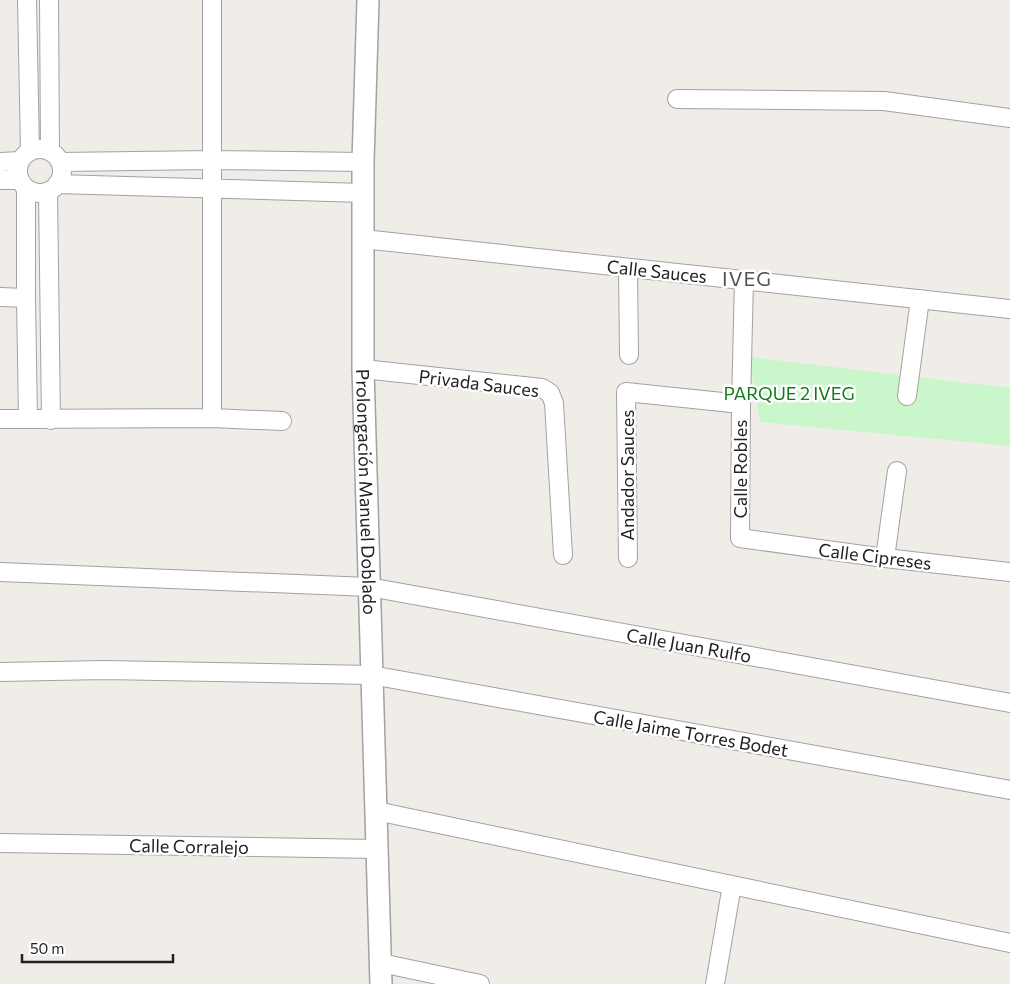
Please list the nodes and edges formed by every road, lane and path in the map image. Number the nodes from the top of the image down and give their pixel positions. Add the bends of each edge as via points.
1 (27, 0) edge
2 (49, 0) edge
3 (212, 0) edge
4 (368, 0) edge
5 (676, 99) dead end
6 (1010, 118) edge
7 (25, 156) junction
8 (55, 157) junction
9 (211, 160) junction
10 (0, 162) edge
11 (363, 162) junction
12 (0, 180) edge
13 (23, 184) junction
14 (53, 188) junction
15 (212, 190) junction
16 (363, 193) junction
17 (364, 239) junction
18 (628, 268) junction
19 (744, 280) junction
20 (0, 297) edge
21 (26, 298) junction
22 (920, 299) junction
23 (1010, 309) edge
24 (629, 355) dead end
25 (363, 369) junction
26 (907, 396) dead end
27 (741, 404) junction
28 (0, 418) edge
29 (212, 418) junction
30 (28, 419) junction
31 (51, 420) junction
32 (282, 421) dead end
33 (897, 471) dead end
34 (740, 538) joint
35 (564, 555) dead end
36 (628, 558) dead end
37 (885, 558) junction
38 (0, 572) edge
39 (1010, 572) edge
40 (369, 588) junction
41 (0, 672) edge
42 (371, 675) junction
43 (1010, 703) edge
44 (1010, 790) edge
45 (376, 811) junction
46 (0, 843) edge
47 (378, 849) junction
48 (732, 885) junction
49 (1010, 943) edge
50 (381, 963) junction
51 (381, 984) edge
52 (480, 984) edge
53 (715, 984) edge

1 - 7 street
2 - 8 street
3 - 9 street
4 - 11 street, Prolongación Manuel Doblado
5 - 6 street via 884,101
7 - 8 street via 40,149
7 - 10 street
7 - 13 street via 18,171
8 - 9 street
8 - 14 street via 62,173
9 - 11 street
9 - 15 street
11 - 16 street, Prolongación Manuel Doblado
12 - 13 street
13 - 14 street via 37,193
13 - 21 street
14 - 15 street
14 - 31 street
15 - 16 street
15 - 29 street
16 - 17 street, Prolongación Manuel Doblado
17 - 18 street, Calle Sauces
17 - 25 street, Prolongación Manuel Doblado
18 - 19 street, Calle Sauces
18 - 24 street
19 - 22 street, Calle Sauces
19 - 27 street, Calle Robles
20 - 21 street
21 - 30 street
22 - 23 street, Calle Sauces
22 - 26 street
25 - 35 street, Privada Sauces via 542,388 550,392 554,403
25 - 40 street, Prolongación Manuel Doblado
27 - 34 street, Calle Robles
27 - 36 street, Andador Sauces via 626,392
28 - 30 street
29 - 31 street
29 - 32 street
30 - 31 street
33 - 37 street
34 - 37 street, Calle Cipreses
37 - 39 street, Calle Cipreses
38 - 40 street, Calle Juan Rulfo
40 - 42 street, Prolongación Manuel Doblado
40 - 43 street, Calle Juan Rulfo
41 - 42 street, Calle Jaime Torres Bodet via 104,670
42 - 44 street, Calle Jaime Torres Bodet
42 - 45 street, Prolongación Manuel Doblado
45 - 47 street, Prolongación Manuel Doblado
45 - 48 street
46 - 47 street, Calle Corralejo
47 - 50 street, Prolongación Manuel Doblado
48 - 49 street
48 - 53 street
50 - 51 street, Prolongación Manuel Doblado
50 - 52 street

